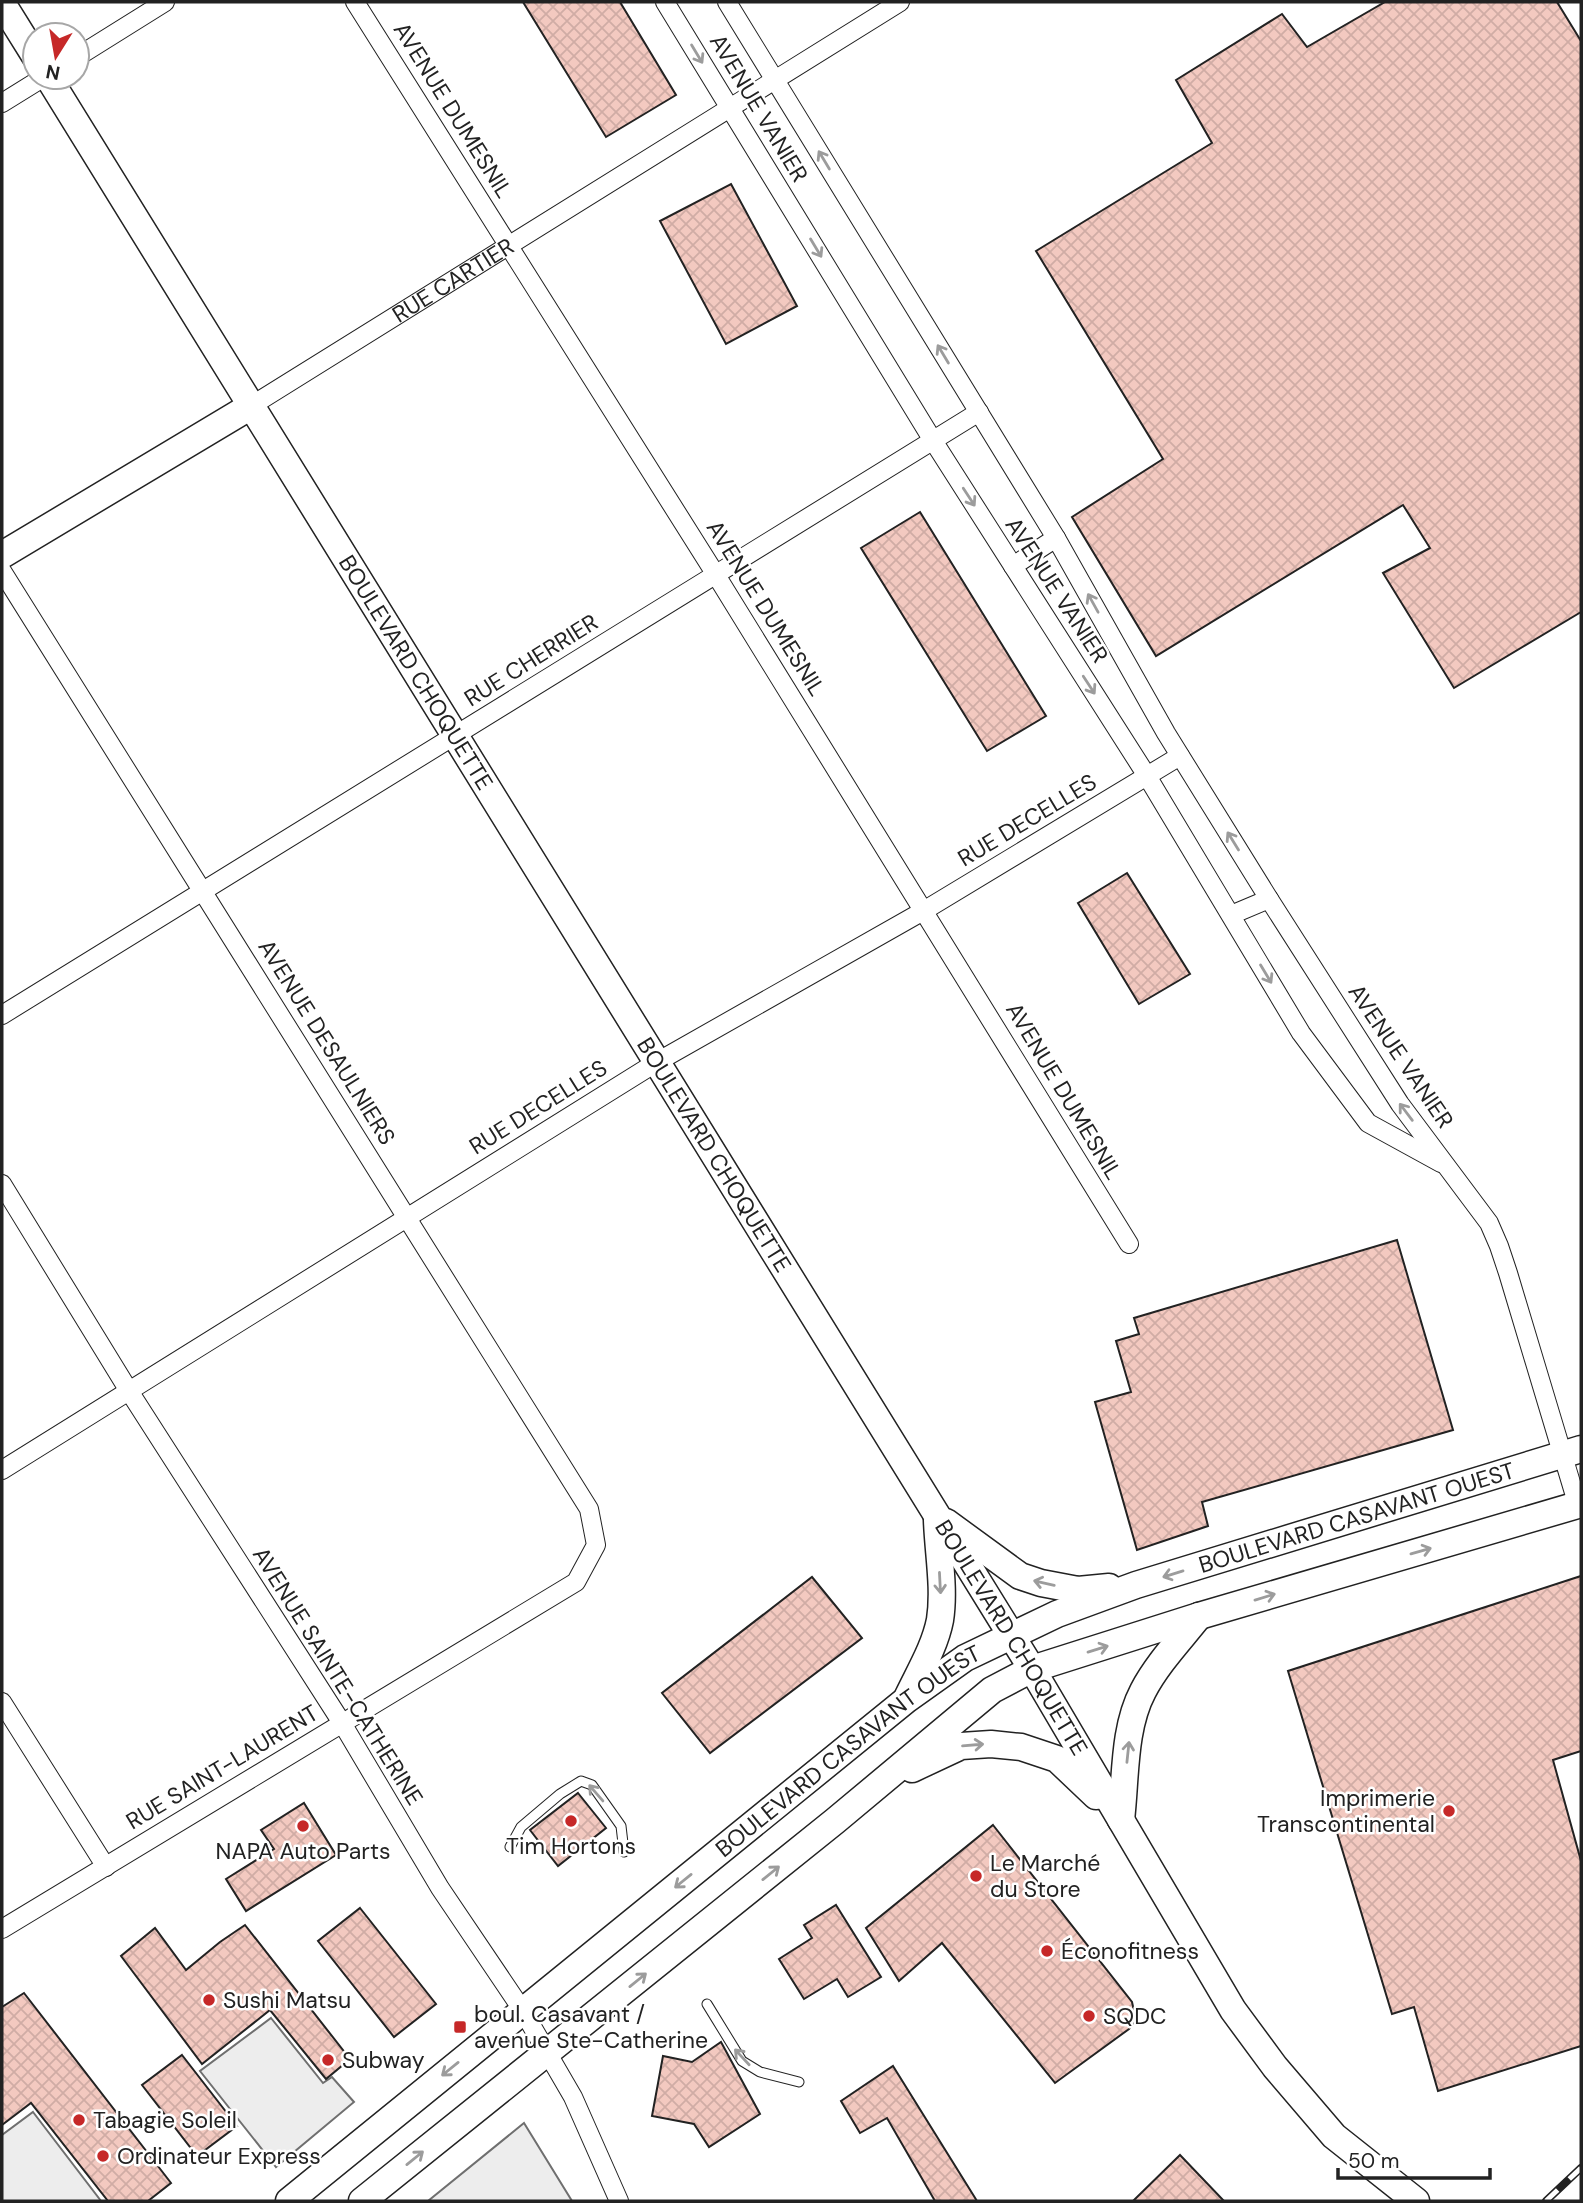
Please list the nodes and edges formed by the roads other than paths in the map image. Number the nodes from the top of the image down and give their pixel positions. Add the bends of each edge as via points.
1 (165, 2) edge
2 (355, 2) edge
3 (666, 2) edge
4 (727, 2) edge
5 (900, 2) edge
6 (2, 3) edge
7 (21, 34) edge
8 (91, 48) edge
9 (775, 79) junction
10 (22, 91) edge
11 (55, 91) edge
12 (2, 103) edge
13 (729, 107) junction
14 (508, 244) junction
15 (251, 406) junction
16 (979, 412) junction
17 (932, 439) junction
18 (1056, 538) junction
19 (2, 555) edge
20 (1013, 566) junction
21 (2, 571) edge
22 (716, 575) junction
23 (456, 736) junction
24 (1180, 756) junction
25 (1147, 776) junction
26 (204, 891) junction
27 (1269, 899) junction
28 (925, 910) junction
29 (1231, 915) junction
30 (2, 1015) edge
31 (657, 1062) junction
32 (1447, 1167) junction
33 (2, 1184) edge
34 (407, 1218) junction
35 (1129, 1244) dead end
36 (129, 1391) junction
37 (1572, 1452) edge
38 (2, 1470) edge
39 (1579, 1505) edge
40 (936, 1515) junction
41 (596, 1545) joint
42 (1136, 1585) junction
43 (1199, 1616) junction
44 (1011, 1636) junction
45 (1032, 1669) junction
46 (906, 1700) junction
47 (2, 1702) edge
48 (342, 1723) junction
49 (867, 1794) junction
50 (1121, 1820) junction
51 (510, 1847) dead end
52 (624, 1852) dead end
53 (106, 1867) junction
54 (2, 1929) edge
55 (707, 2004) dead end
56 (523, 2011) junction
57 (548, 2054) junction
58 (799, 2082) dead end
59 (289, 2201) edge
60 (362, 2201) edge
61 (619, 2201) edge
62 (1416, 2201) edge

1 - 8 street
2 - 14 street, AVENUE DUMESNIL
3 -> 13 street, AVENUE VANIER
4 - 9 street, AVENUE VANIER
5 - 9 street, RUE CARTIER
6 - 7 main road
9 - 13 street, RUE CARTIER
16 -> 9 street, AVENUE VANIER
10 - 12 street
11 - 15 main road, BOULEVARD CHOQUETTE
13 - 14 street, RUE CARTIER
13 -> 17 street, AVENUE VANIER
14 - 15 street, RUE CARTIER
14 - 22 street, AVENUE DUMESNIL
15 - 19 main road, RUE CARTIER
15 - 23 main road, BOULEVARD CHOQUETTE
16 - 17 street, RUE CHERRIER
16 - 18 street, AVENUE VANIER
17 -> 20 street, AVENUE VANIER
17 - 22 street, RUE CHERRIER
18 - 20 street
24 -> 18 street, AVENUE VANIER
20 -> 25 street, AVENUE VANIER
21 - 26 street, AVENUE DESAULNIERS
22 - 23 street, RUE CHERRIER
22 - 28 street, AVENUE DUMESNIL
23 - 26 street, RUE CHERRIER
23 - 31 main road, BOULEVARD CHOQUETTE
24 - 25 street, RUE DECELLES
27 -> 24 street, AVENUE VANIER
25 - 28 street, RUE DECELLES
25 - 29 street, AVENUE VANIER
26 - 30 street, RUE CHERRIER
26 - 34 street, AVENUE DESAULNIERS
27 - 29 street
32 -> 27 street, AVENUE VANIER via 1400,1104
28 - 31 street, RUE DECELLES
28 - 35 street, AVENUE DUMESNIL
29 -> 32 street, AVENUE VANIER via 1301,1033 1368,1123
31 - 34 street, RUE DECELLES
31 - 40 main road, BOULEVARD CHOQUETTE
32 - 37 street, AVENUE VANIER via 1489,1223
33 - 36 street, AVENUE SAINTE-CATHERINE
34 - 36 street, RUE DECELLES
34 - 41 street, AVENUE DESAULNIERS via 589,1509
36 - 38 street, RUE DECELLES
36 - 48 street, AVENUE SAINTE-CATHERINE
37 - 39 street, AVENUE VANIER
37 -> 42 main road, BOULEVARD CASAVANT OUEST
43 -> 39 main road, BOULEVARD CASAVANT OUEST
42 -> 40 main road via 1078,1590 1020,1576
40 - 44 main road, BOULEVARD CHOQUETTE
40 -> 46 main road via 940,1620
41 - 48 street, RUE SAINT-LAURENT via 576,1582
42 - 44 main road, BOULEVARD CASAVANT OUEST
45 -> 43 main road, BOULEVARD CASAVANT OUEST
50 -> 43 main road via 1131,1725 1142,1693
44 - 45 main road, BOULEVARD CHOQUETTE
44 - 46 main road, BOULEVARD CASAVANT OUEST via 965,1658
45 - 49 main road, BOULEVARD CASAVANT OUEST via 987,1692
45 - 50 main road, BOULEVARD CHOQUETTE
46 -> 56 main road, BOULEVARD CASAVANT OUEST
47 - 53 street
48 - 53 street, RUE SAINT-LAURENT
48 - 56 street, AVENUE SAINTE-CATHERINE via 440,1888
49 -> 50 main road via 961,1746 999,1744 1057,1759
57 -> 49 main road, BOULEVARD CASAVANT OUEST
50 - 62 main road, BOULEVARD CHOQUETTE via 1233,2010 1275,2067 1334,2136
52 -> 51 lane via 621,1826 592,1785 581,1781 521,1827
53 - 54 street, RUE SAINT-LAURENT
58 -> 55 lane via 760,2072 742,2061
56 - 57 street, AVENUE SAINTE-CATHERINE
56 -> 59 main road, BOULEVARD CASAVANT OUEST
60 -> 57 main road, BOULEVARD CASAVANT OUEST
57 - 61 street, AVENUE SAINTE-CATHERINE via 573,2097

